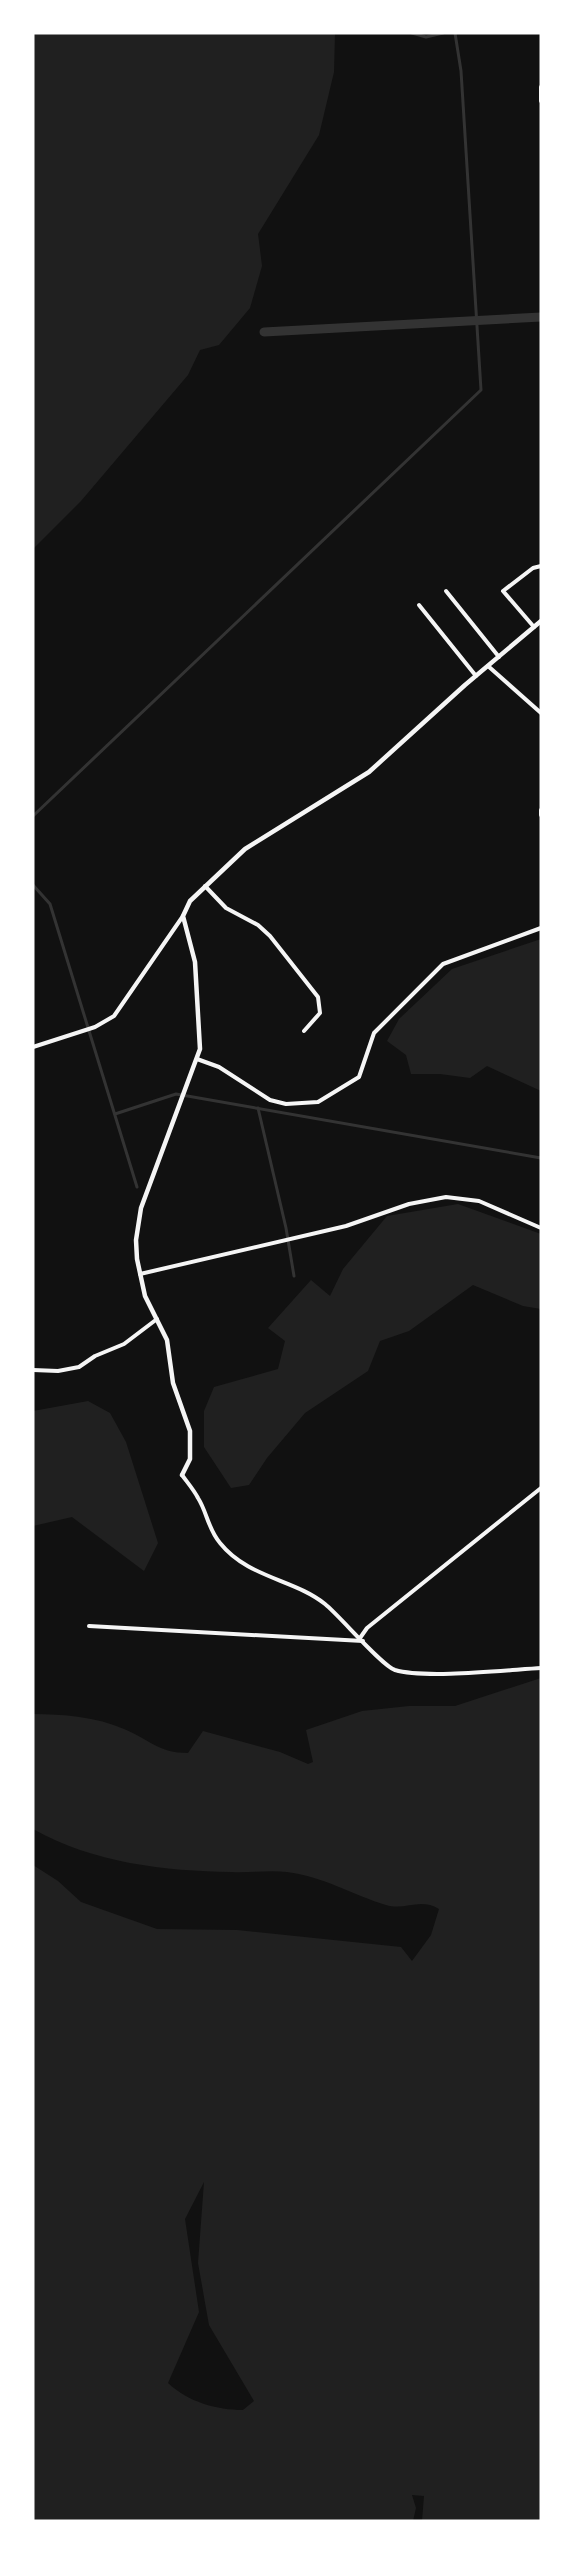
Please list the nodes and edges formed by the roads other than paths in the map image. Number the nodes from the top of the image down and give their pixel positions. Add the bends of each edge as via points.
1 (541, 87) edge
2 (541, 101) edge
3 (541, 566) edge
4 (446, 591) dead end
5 (419, 605) dead end
6 (541, 621) edge
7 (534, 627) junction
8 (499, 657) junction
9 (488, 666) junction
10 (476, 676) junction
11 (541, 713) edge
12 (541, 810) edge
13 (541, 815) edge
14 (205, 886) junction
15 (183, 916) junction
16 (541, 928) edge
17 (304, 1031) dead end
18 (33, 1047) edge
19 (197, 1059) junction
20 (541, 1228) edge
21 (140, 1274) junction
22 (157, 1319) junction
23 (33, 1370) edge
24 (182, 1475) joint
25 (541, 1488) edge
26 (89, 1626) dead end
27 (362, 1639) junction
28 (541, 1668) edge

1 - 2 street
3 - 7 street via 503,591
4 - 8 street
5 - 10 street
6 - 7 street
7 - 8 street
8 - 9 street
9 - 10 street
9 - 11 street
10 - 14 street via 369,772 245,849
12 - 13 street
14 - 15 street via 190,901
14 - 17 street via 226,908 270,936 318,997 320,1013
15 - 18 street via 114,1016 95,1028
15 - 19 street via 195,962 201,1037
16 - 19 street via 442,964 374,1033 359,1077 318,1102 286,1104 270,1100 219,1067
19 - 21 street via 137,1224
20 - 21 street via 479,1202 446,1197 409,1204 346,1226
21 - 22 street via 145,1296
22 - 23 street via 124,1344 79,1367
22 - 24 street via 167,1340 173,1383 190,1431 190,1459
24 - 27 street via 199,1499 220,1543 236,1558 274,1580 309,1593
25 - 27 street via 367,1628
26 - 27 street
27 - 28 street via 396,1670

